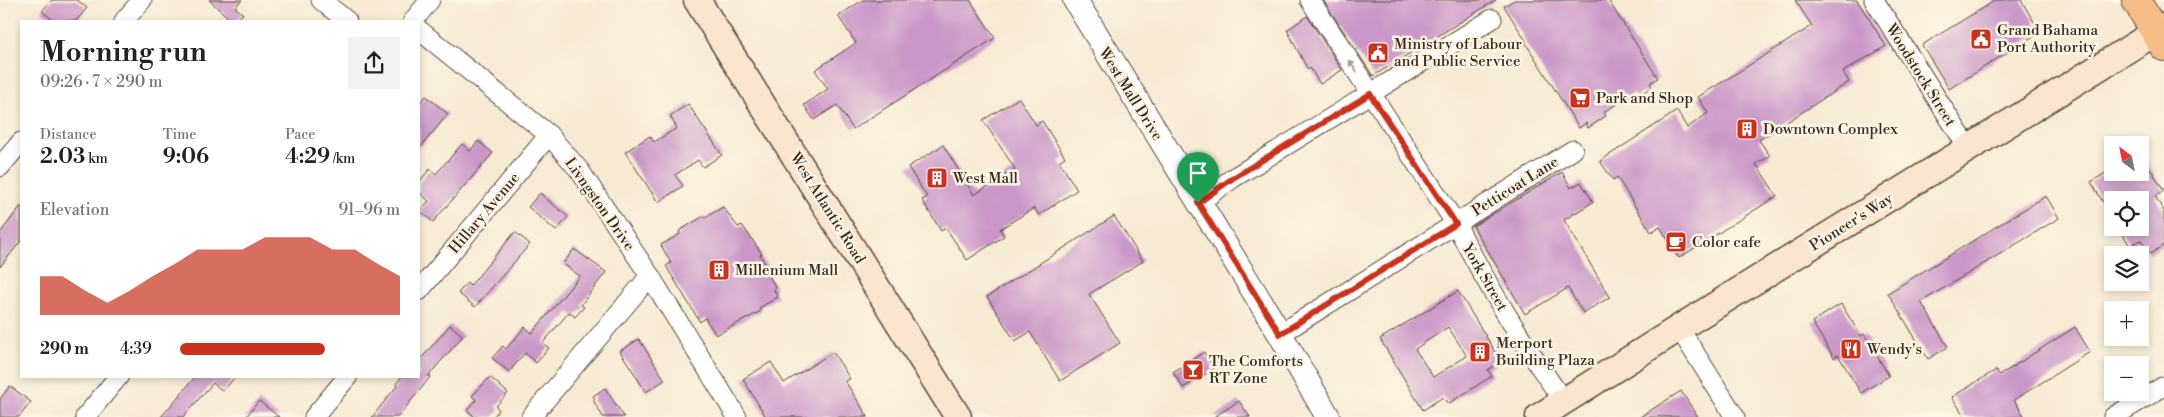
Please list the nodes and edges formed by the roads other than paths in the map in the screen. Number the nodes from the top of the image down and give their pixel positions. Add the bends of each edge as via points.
1 (142, 0) edge
2 (321, 0) edge
3 (430, 0) edge
4 (697, 0) edge
5 (1075, 0) edge
6 (1310, 0) edge
7 (1874, 0) edge
8 (2136, 0) edge
9 (1492, 19) dead end
10 (125, 20) edge
11 (346, 20) edge
12 (414, 20) edge
13 (420, 31) edge
14 (2161, 36) edge
15 (1370, 94) junction
16 (549, 135) junction
17 (20, 143) edge
18 (1573, 150) dead end
19 (1968, 150) junction
20 (0, 167) edge
21 (1198, 203) junction
22 (1456, 224) junction
23 (650, 276) junction
24 (420, 290) edge
25 (1679, 328) junction
26 (1280, 334) junction
27 (117, 378) edge
28 (346, 378) edge
29 (2164, 386) edge
30 (1564, 402) junction
31 (85, 417) edge
32 (314, 417) edge
33 (531, 417) edge
34 (737, 417) edge
35 (958, 417) edge
36 (1328, 417) edge
37 (1540, 417) edge
38 (1735, 417) edge
39 (2113, 417) edge

1 - 10 street
2 - 11 street
3 - 12 street
4 - 35 main road, West Atlantic Road
5 - 21 street, West Mall Drive
15 -> 6 street, York Street
7 - 19 street, Woodstock Street
8 - 14 main road
9 - 15 street
13 - 16 street, Livngston Drive
14 - 19 main road, Pioneer's Way
15 - 21 street
15 - 22 street, York Street
16 - 23 street, Livngston Drive via 580,171
16 - 24 street, Hillary Avenue
17 - 20 street
18 - 22 street, Petticoat Lane
19 - 25 main road, Pioneer's Way
21 - 26 street, West Mall Drive
22 - 26 street, Petticoat Lane
22 - 30 street, York Street via 1539,367
23 - 33 street
23 - 34 street, Livngston Drive
25 - 30 main road, Pioneer's Way
25 - 38 street
26 - 36 street, West Mall Drive
27 - 31 street
28 - 32 street
29 - 39 street
30 - 37 main road, Pioneer's Way

